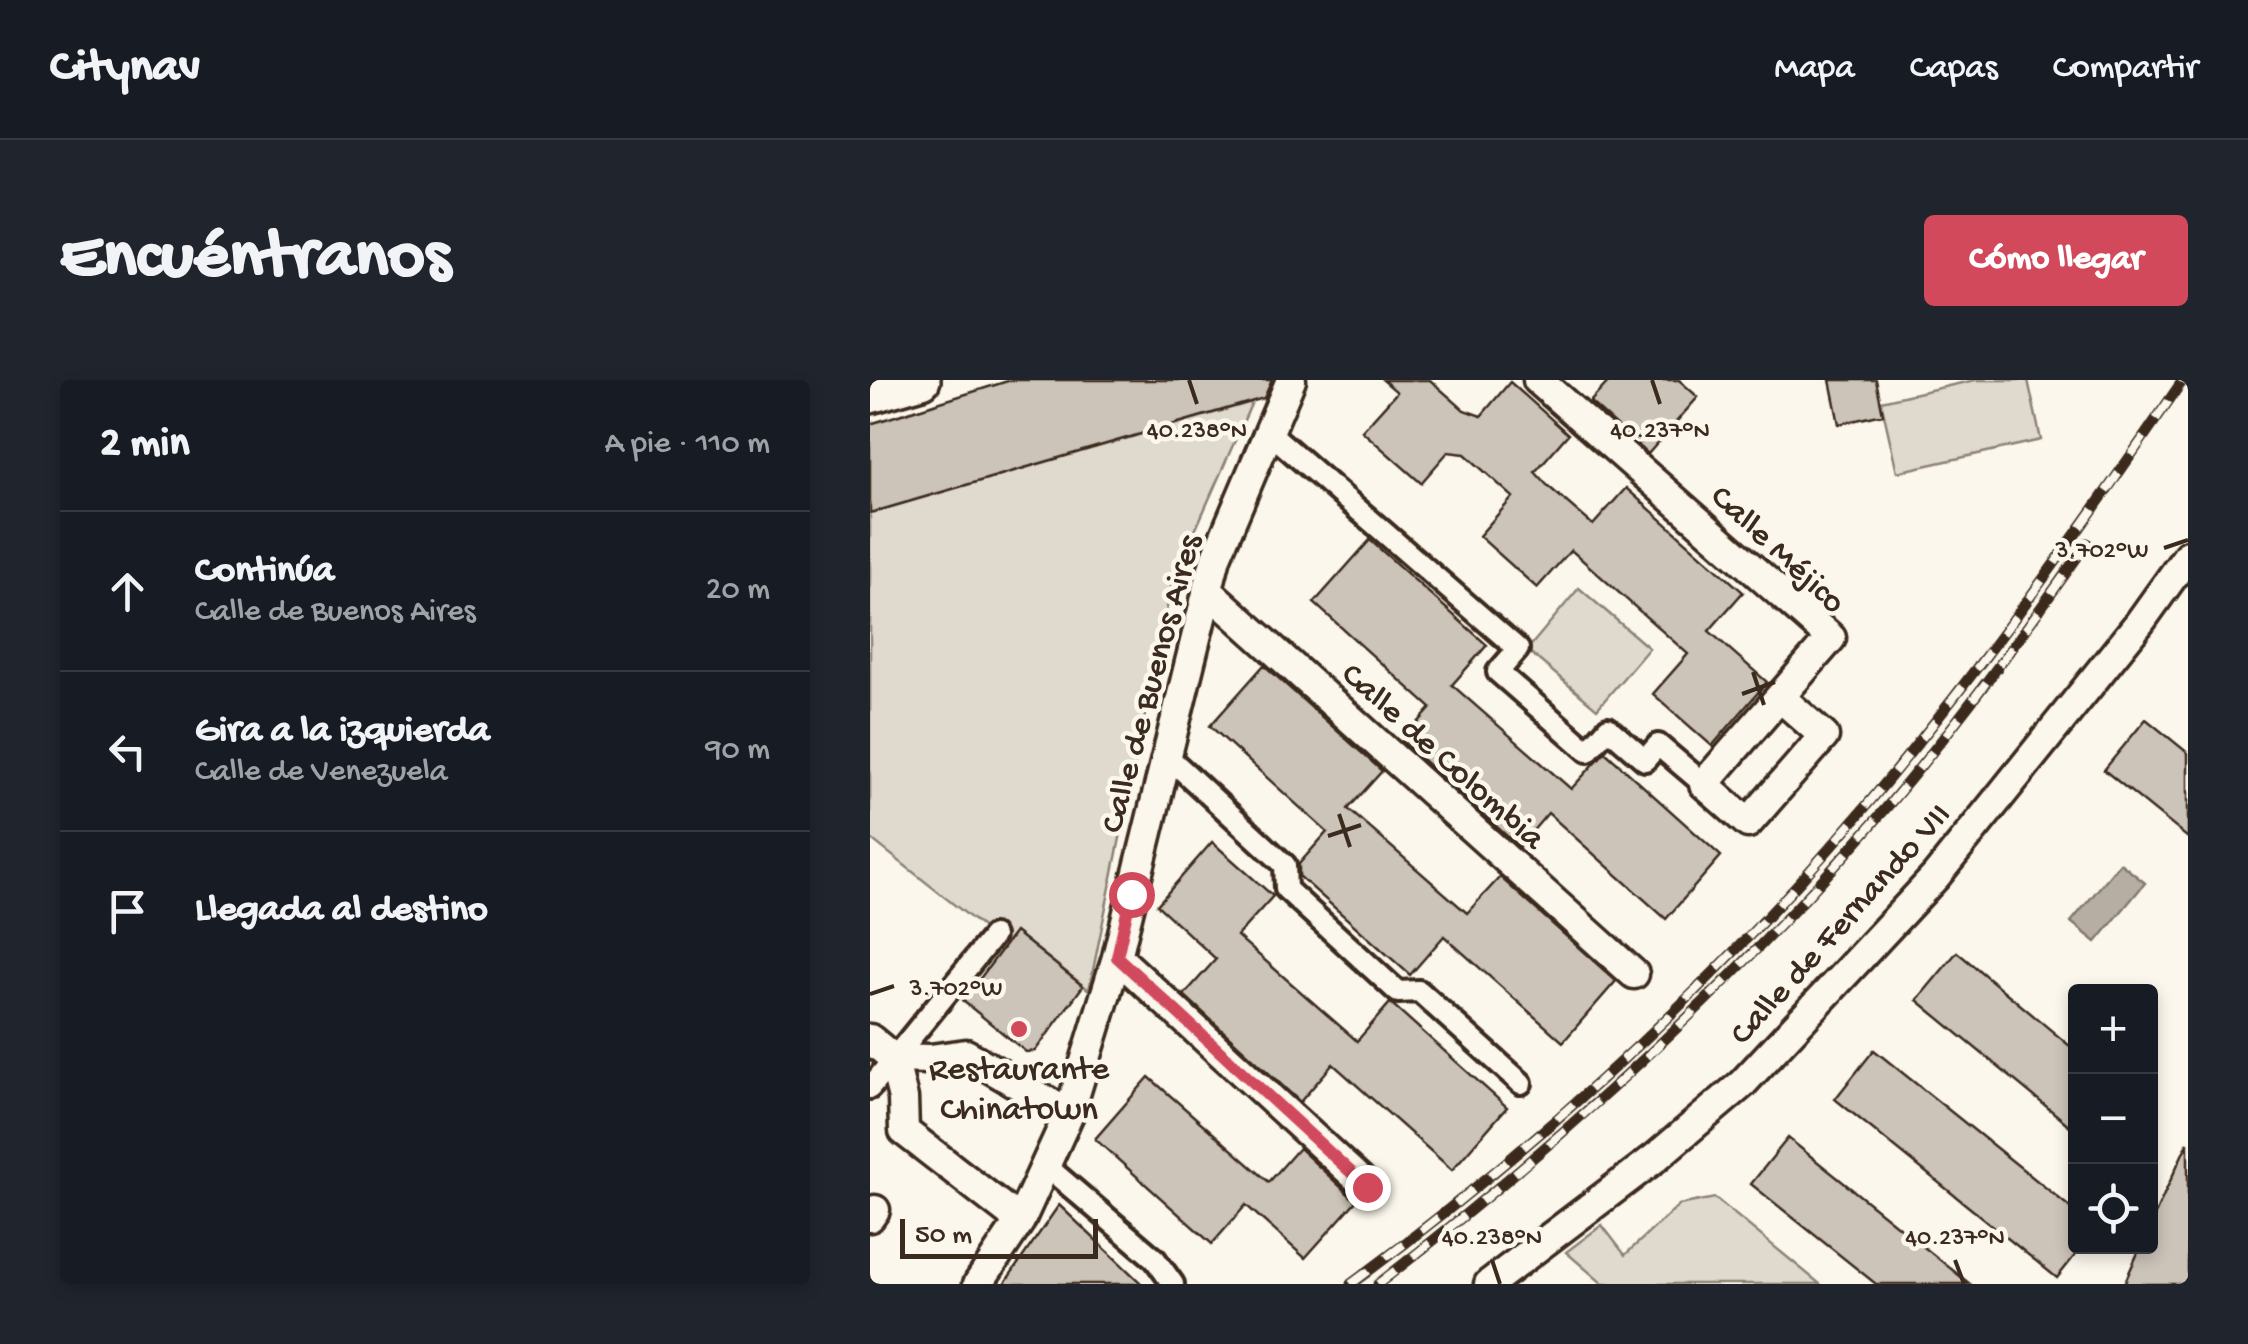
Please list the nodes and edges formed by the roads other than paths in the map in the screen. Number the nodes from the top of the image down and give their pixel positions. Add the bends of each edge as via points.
1 (922, 380) edge
2 (1290, 380) edge
3 (1538, 380) edge
4 (870, 395) edge
5 (1270, 432) junction
6 (2188, 555) edge
7 (1207, 590) junction
8 (1780, 697) junction
9 (1166, 755) junction
10 (1704, 784) junction
11 (993, 936) dead end
12 (1117, 957) junction
13 (1634, 974) dead end
14 (870, 1039) edge
15 (893, 1058) junction
16 (1521, 1082) dead end
17 (870, 1088) edge
18 (1069, 1114) junction
19 (1046, 1166) junction
20 (1367, 1187) dead end
21 (1020, 1221) junction
22 (978, 1284) edge
23 (1174, 1284) edge
24 (1489, 1284) edge

1 - 4 street
2 - 5 street, Calle de Buenos Aires
3 - 8 street, Calle Méjico via 1832,638
5 - 7 street, Calle de Buenos Aires
5 - 10 street via 1518,649 1498,672 1588,751 1608,728 1645,760 1658,745
6 - 24 street, Calle de Fernando VII via 1945,866 1742,1084
7 - 9 street, Calle de Buenos Aires
7 - 13 street, Calle de Colombia
8 - 10 street, Calle Méjico
8 - 10 street via 1824,736 1748,823
9 - 12 street, Calle de Buenos Aires
9 - 16 street via 1285,866 1286,889 1398,992 1419,991
11 - 15 street
12 - 18 street, Calle de Buenos Aires
12 - 20 street
14 - 15 street
15 - 17 street
15 - 18 street via 966,1054
15 - 21 street via 904,1131
18 - 19 street, Calle de Buenos Aires
19 - 21 street, Calle de Buenos Aires
19 - 23 street via 1155,1259
21 - 22 street, Calle de Buenos Aires

